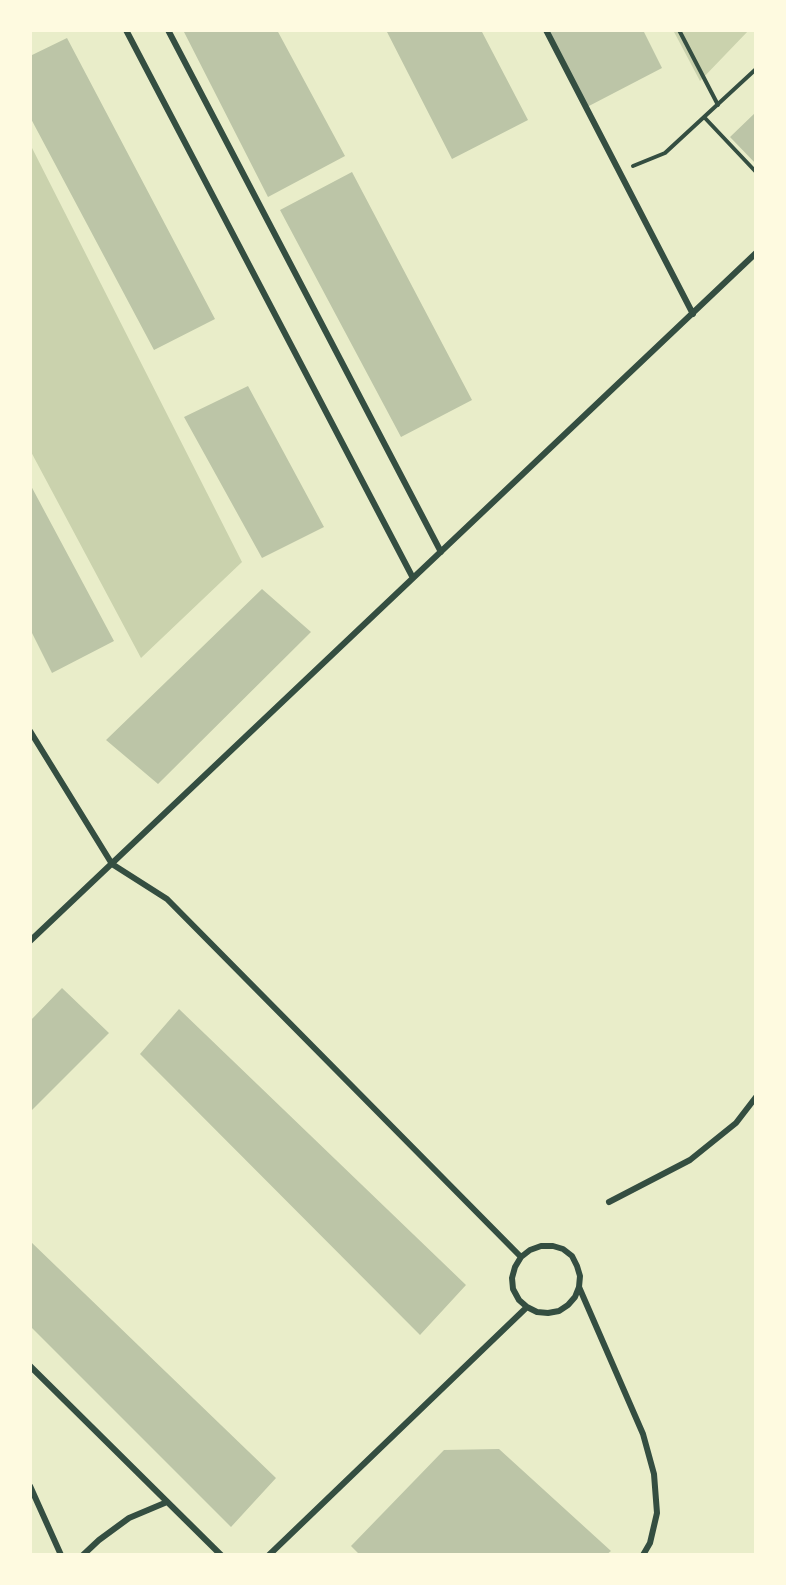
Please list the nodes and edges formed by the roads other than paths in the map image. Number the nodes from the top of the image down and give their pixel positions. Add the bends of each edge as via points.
1 (126, 30) edge
2 (168, 30) edge
3 (546, 30) edge
4 (756, 253) edge
5 (693, 314) junction
6 (441, 552) junction
7 (413, 578) junction
8 (30, 731) edge
9 (112, 864) junction
10 (30, 941) edge
11 (756, 1097) edge
12 (609, 1202) dead end
13 (521, 1257) junction
14 (579, 1287) junction
15 (528, 1308) junction
16 (30, 1366) edge
17 (30, 1486) edge
18 (167, 1502) junction
19 (61, 1555) edge
20 (83, 1555) edge
21 (221, 1555) edge
22 (269, 1555) edge
23 (643, 1555) edge

1 - 7 street
2 - 6 street
3 - 5 street
4 - 5 street
5 - 6 street
6 - 7 street
7 - 9 street
8 - 9 street
9 - 10 street
9 - 13 street via 167,899
11 - 12 street via 736,1123 690,1160
13 - 14 street via 541,1246 563,1250 577,1266
13 - 15 street via 512,1278 513,1289
14 - 15 street via 575,1297 559,1311 537,1312
14 - 23 street via 643,1434 654,1474 657,1513
15 - 22 street
16 - 18 street
17 - 19 street
18 - 20 street via 129,1518
18 - 21 street

